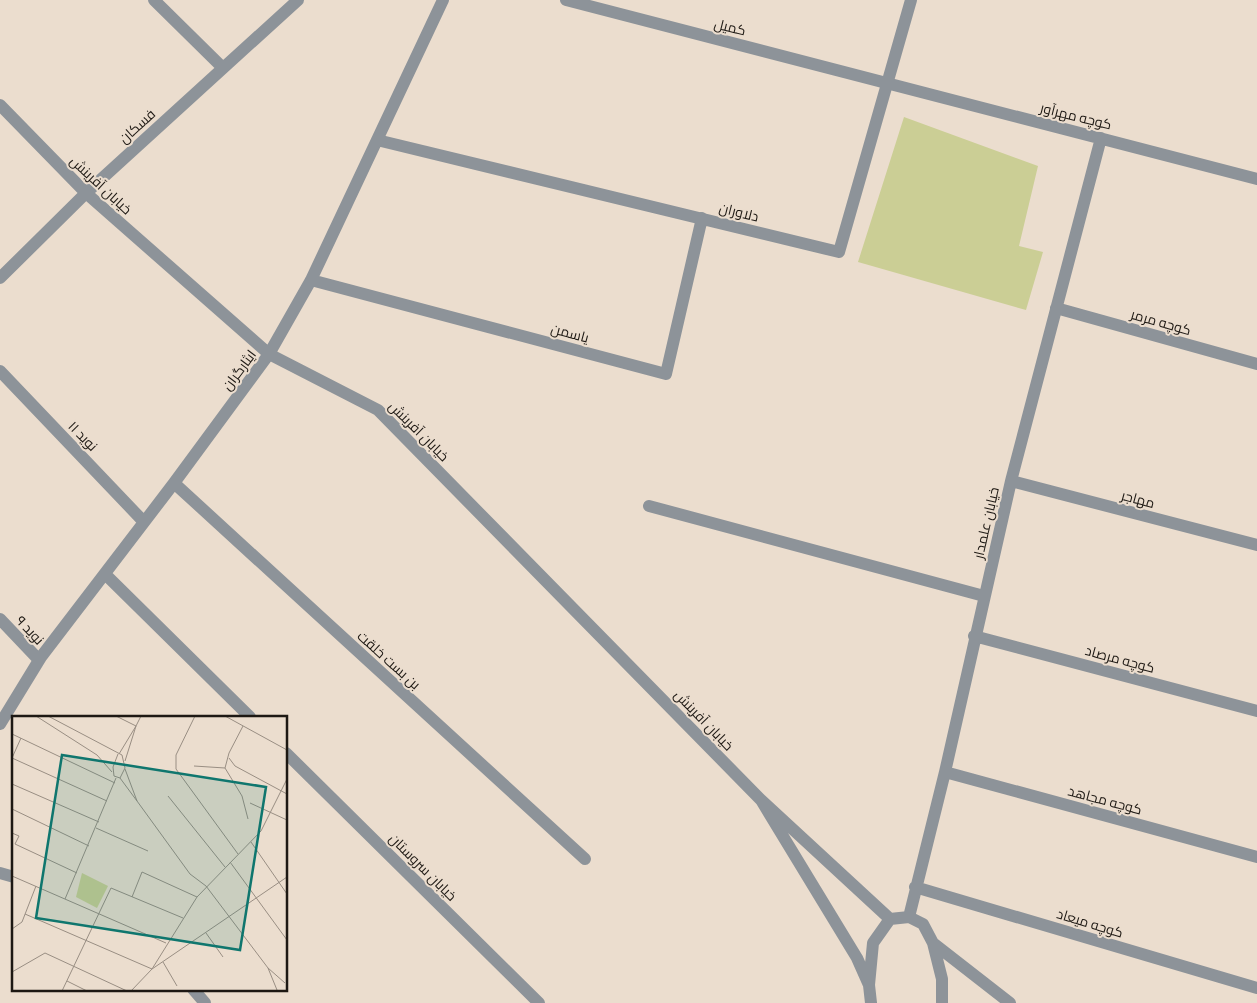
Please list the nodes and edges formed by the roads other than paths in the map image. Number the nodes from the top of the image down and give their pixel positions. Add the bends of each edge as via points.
1 (154, 0) edge
2 (298, 0) edge
3 (443, 0) edge
4 (566, 0) edge
5 (911, 0) edge
6 (223, 68) junction
7 (887, 83) junction
8 (0, 105) edge
9 (1101, 138) junction
10 (377, 140) junction
11 (1257, 179) edge
12 (86, 193) junction
13 (702, 218) junction
14 (0, 278) edge
15 (311, 280) junction
16 (1056, 308) junction
17 (269, 354) junction
18 (1257, 364) edge
19 (0, 371) edge
20 (1011, 481) junction
21 (174, 484) junction
22 (649, 506) dead end
23 (144, 522) junction
24 (1257, 545) edge
25 (106, 574) junction
26 (984, 596) junction
27 (0, 619) edge
28 (974, 636) junction
29 (39, 660) junction
30 (1257, 711) edge
31 (249, 716) edge
32 (0, 724) edge
33 (288, 755) edge
34 (945, 772) junction
35 (761, 800) junction
36 (1257, 857) edge
37 (585, 859) dead end
38 (916, 887) junction
39 (908, 917) junction
40 (890, 919) junction
41 (933, 943) junction
42 (869, 985) junction
43 (1257, 988) edge
44 (194, 990) edge
45 (205, 1003) edge
46 (539, 1003) edge
47 (871, 1003) edge
48 (942, 1003) edge
49 (1010, 1003) edge

1 - 6 street
2 - 6 street, فسکان
3 - 10 street, ایثارگران
4 - 7 street, کمیل
5 - 7 street, دلاوران
6 - 12 street, فسکان
7 - 9 street, کوچه مهرآور
7 - 13 street, دلاوران via 839,252
8 - 12 street, خیابان آفرینش
9 - 11 street, کوچه مهرآور
9 - 16 street, خیابان علمدار
10 - 13 street, دلاوران
10 - 15 street, ایثارگران
12 - 14 street, فسکان
12 - 17 street, خیابان آفرینش
13 - 15 street, یاسمن via 666,374
15 - 17 street, ایثارگران
16 - 18 street, کوچه مرمر
16 - 20 street, خیابان علمدار
17 - 21 street, ایثارگران
17 - 35 street, خیابان آفرینش via 378,410
19 - 23 street, نوید ۱۱
20 - 24 street, مهاجر
20 - 26 street, خیابان علمدار
21 - 23 street, ایثارگران
21 - 37 street, بن بست خلقت
22 - 26 street
23 - 25 street, ایثارگران
25 - 29 street, ایثارگران
25 - 31 street
26 - 28 street, خیابان علمدار
27 - 29 street, نوید ۹
28 - 30 street, کوچه مرصاد
28 - 34 street, خیابان علمدار
29 - 32 street, ایثارگران
33 - 46 street, خیابان سروستان
34 - 36 street, کوچه مجاهد
34 - 38 street, خیابان علمدار
35 - 40 street, خیابان آفرینش
35 - 42 street, خیابان آفرینش via 857,958
38 - 39 street, خیابان علمدار
38 - 43 street, کوچه میعاد
39 - 40 street
39 - 41 street via 923,924
40 - 42 street via 873,943
41 - 48 street via 942,979
41 - 49 street
42 - 47 street
44 - 45 street

